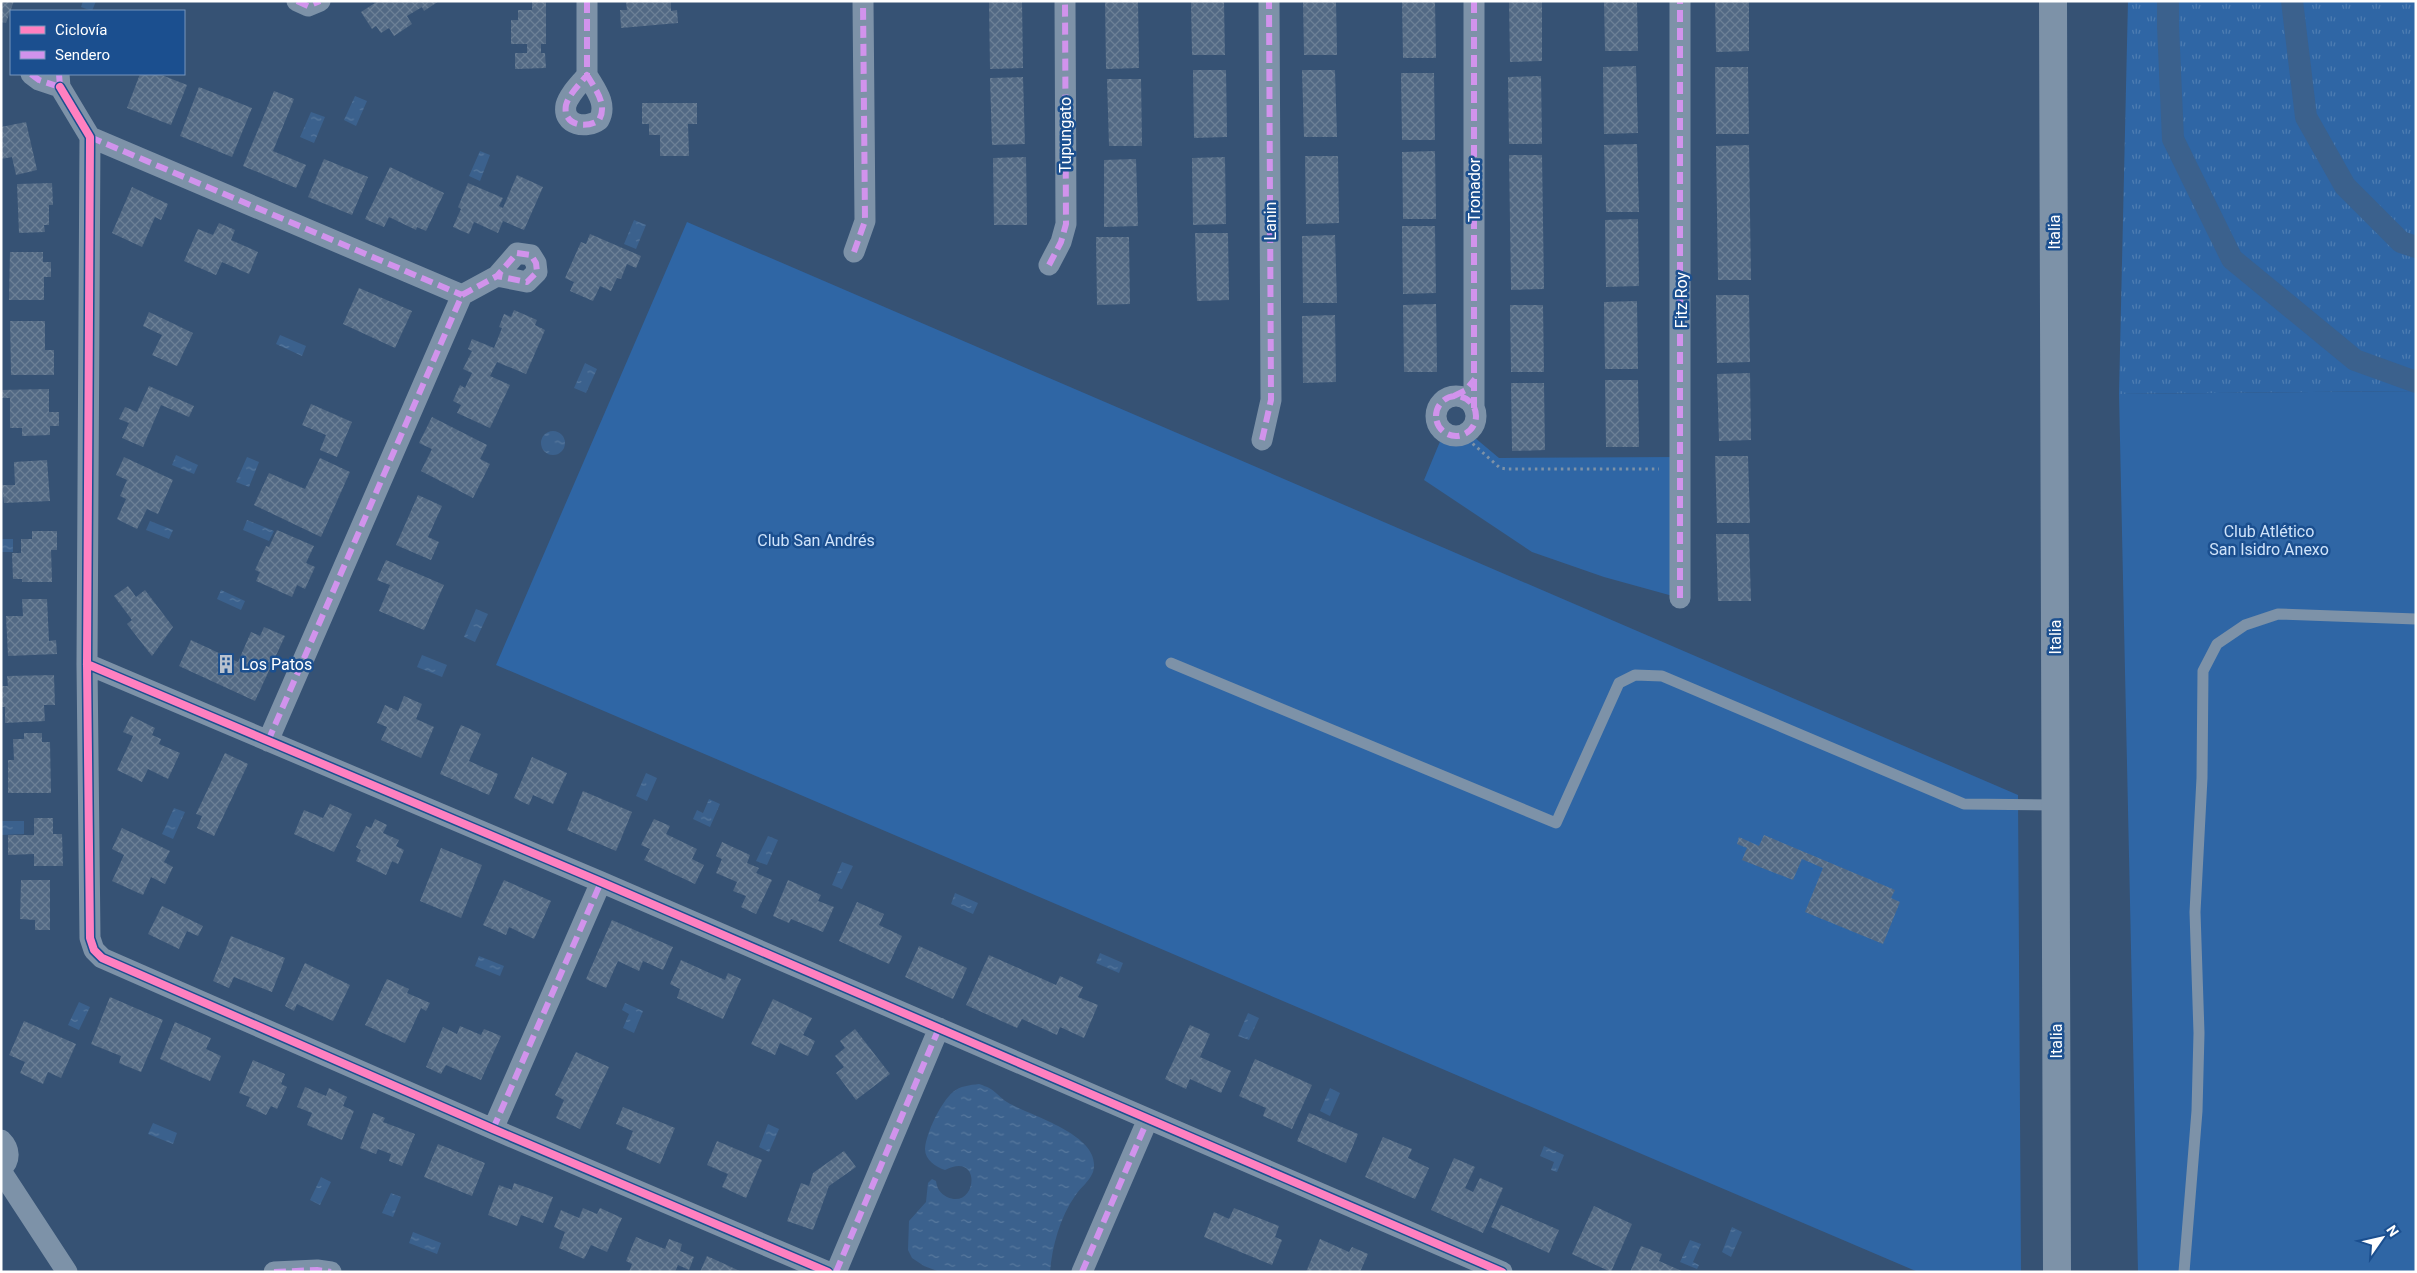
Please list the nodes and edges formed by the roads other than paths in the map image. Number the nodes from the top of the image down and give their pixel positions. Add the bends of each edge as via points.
1 (297, 1) edge
2 (320, 1) edge
3 (587, 1) edge
4 (863, 1) edge
5 (1065, 1) edge
6 (1269, 1) edge
7 (1474, 1) edge
8 (1680, 1) edge
9 (2054, 1) edge
10 (32, 75) edge
11 (587, 75) dead end
12 (60, 81) edge
13 (90, 137) junction
14 (854, 252) dead end
15 (1049, 265) dead end
16 (497, 276) dead end
17 (462, 295) junction
18 (1475, 379) junction
19 (1453, 396) junction
20 (1474, 408) junction
21 (1262, 440) dead end
22 (1680, 598) dead end
23 (2416, 619) edge
24 (1171, 663) dead end
25 (87, 664) junction
26 (268, 741) junction
27 (2055, 805) junction
28 (601, 882) junction
29 (938, 1028) junction
30 (1148, 1119) junction
31 (493, 1129) junction
32 (1, 1140) edge
33 (1, 1170) edge
34 (1490, 1269) edge
35 (67, 1272) edge
36 (274, 1272) edge
37 (331, 1272) edge
38 (828, 1272) edge
39 (836, 1272) edge
40 (1082, 1272) edge
41 (2057, 1272) edge
42 (2184, 1272) edge

1 - 2 street via 308,6
3 - 11 street
4 - 14 street via 865,221
5 - 15 street, Tupungato via 1066,224
6 - 21 street, Lanin via 1271,400
7 - 18 street, Tronador
8 - 22 street, Fitz Roy
9 - 27 street, Italia
10 - 12 street via 39,80
12 - 13 street
13 - 17 street
13 - 25 street
16 - 17 street
17 - 26 street
18 - 19 street via 1466,390
18 - 20 street, Tronador
19 - 20 street via 1466,399
19 - 20 street, Tronador via 1438,408 1437,421 1444,432 1463,435 1475,421
23 - 42 lane via 2278,614 2245,625 2217,644 2204,671 2196,912 2197,1111
24 - 27 lane via 1556,823 1619,683 1635,675 1662,676 1964,804
25 - 26 street
25 - 31 street via 90,938 94,950 102,958
26 - 28 street
27 - 41 street, Italia
28 - 29 street
28 - 31 street
29 - 30 street
29 - 39 street
30 - 34 street
30 - 40 street
31 - 38 street
32 - 33 street via 8,1159
33 - 35 street
36 - 37 street

